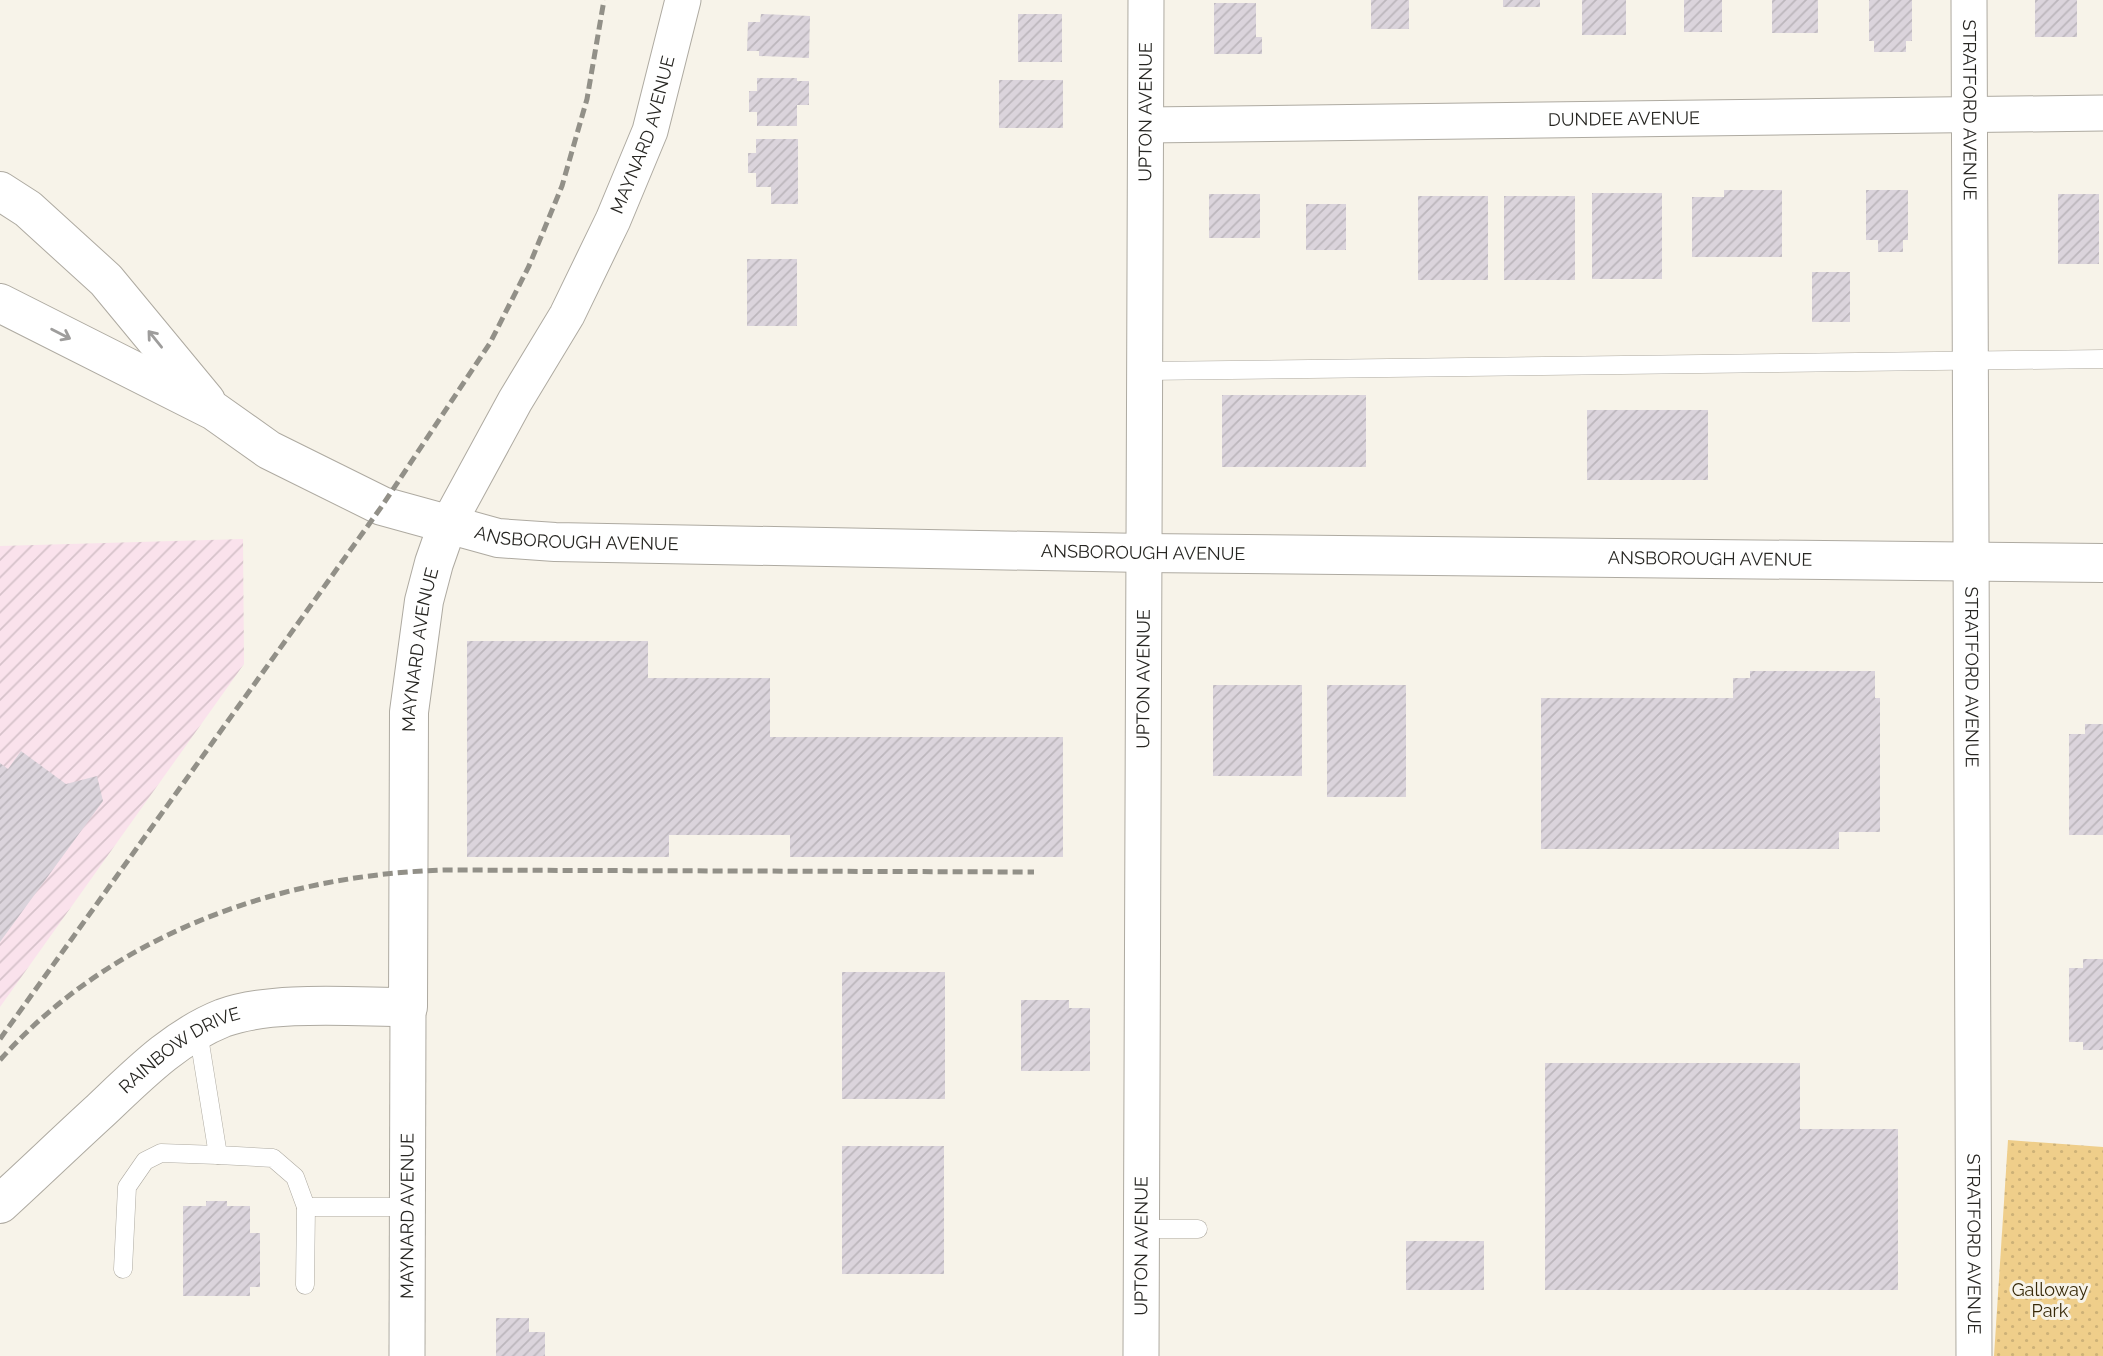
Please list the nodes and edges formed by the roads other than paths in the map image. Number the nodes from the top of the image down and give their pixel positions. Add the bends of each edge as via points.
1 (683, 0) edge
2 (1146, 0) edge
3 (1969, 0) edge
4 (2103, 113) edge
5 (1969, 115) junction
6 (1146, 125) junction
7 (0, 191) edge
8 (0, 303) edge
9 (1969, 359) junction
10 (2103, 359) edge
11 (1145, 371) junction
12 (214, 411) junction
13 (447, 526) junction
14 (1144, 553) junction
15 (1970, 562) junction
16 (2103, 563) edge
17 (408, 1007) junction
18 (198, 1031) junction
19 (218, 1156) junction
20 (0, 1204) edge
21 (306, 1206) junction
22 (408, 1207) junction
23 (1142, 1229) junction
24 (1198, 1229) dead end
25 (122, 1269) dead end
26 (305, 1285) dead end
27 (407, 1356) edge
28 (1141, 1356) edge
29 (1974, 1356) edge

1 - 13 street, MAYNARD AVENUE via 650,131 613,220 567,315
2 - 6 street, UPTON AVENUE
3 - 5 street, STRATFORD AVENUE
4 - 5 street, DUNDEE AVENUE
5 - 6 street, DUNDEE AVENUE
5 - 9 street, STRATFORD AVENUE
6 - 11 street, UPTON AVENUE
12 -> 7 main road, ANSBOROUGH AVENUE via 106,280 28,209
8 -> 12 main road, ANSBOROUGH AVENUE
9 - 10 lane
9 - 11 lane
9 - 15 street, STRATFORD AVENUE
11 - 14 street, UPTON AVENUE
12 - 13 main road, ANSBOROUGH AVENUE via 269,450 346,489 382,506
13 - 14 main road, ANSBOROUGH AVENUE via 498,538 555,542
13 - 17 main road, MAYNARD AVENUE via 424,601 409,712
14 - 15 main road, ANSBOROUGH AVENUE
14 - 23 street, UPTON AVENUE
15 - 16 main road, ANSBOROUGH AVENUE
15 - 29 street, STRATFORD AVENUE
17 - 18 main road, RAINBOW DRIVE via 272,1008 225,1018
17 - 22 street, MAYNARD AVENUE
18 - 19 lane
18 - 20 main road, RAINBOW DRIVE via 144,1069
19 - 21 lane via 273,1158 295,1177
19 - 25 lane via 161,1153 145,1161 127,1186
21 - 22 lane
21 - 26 lane
22 - 27 street, MAYNARD AVENUE
23 - 24 lane
23 - 28 street, UPTON AVENUE

